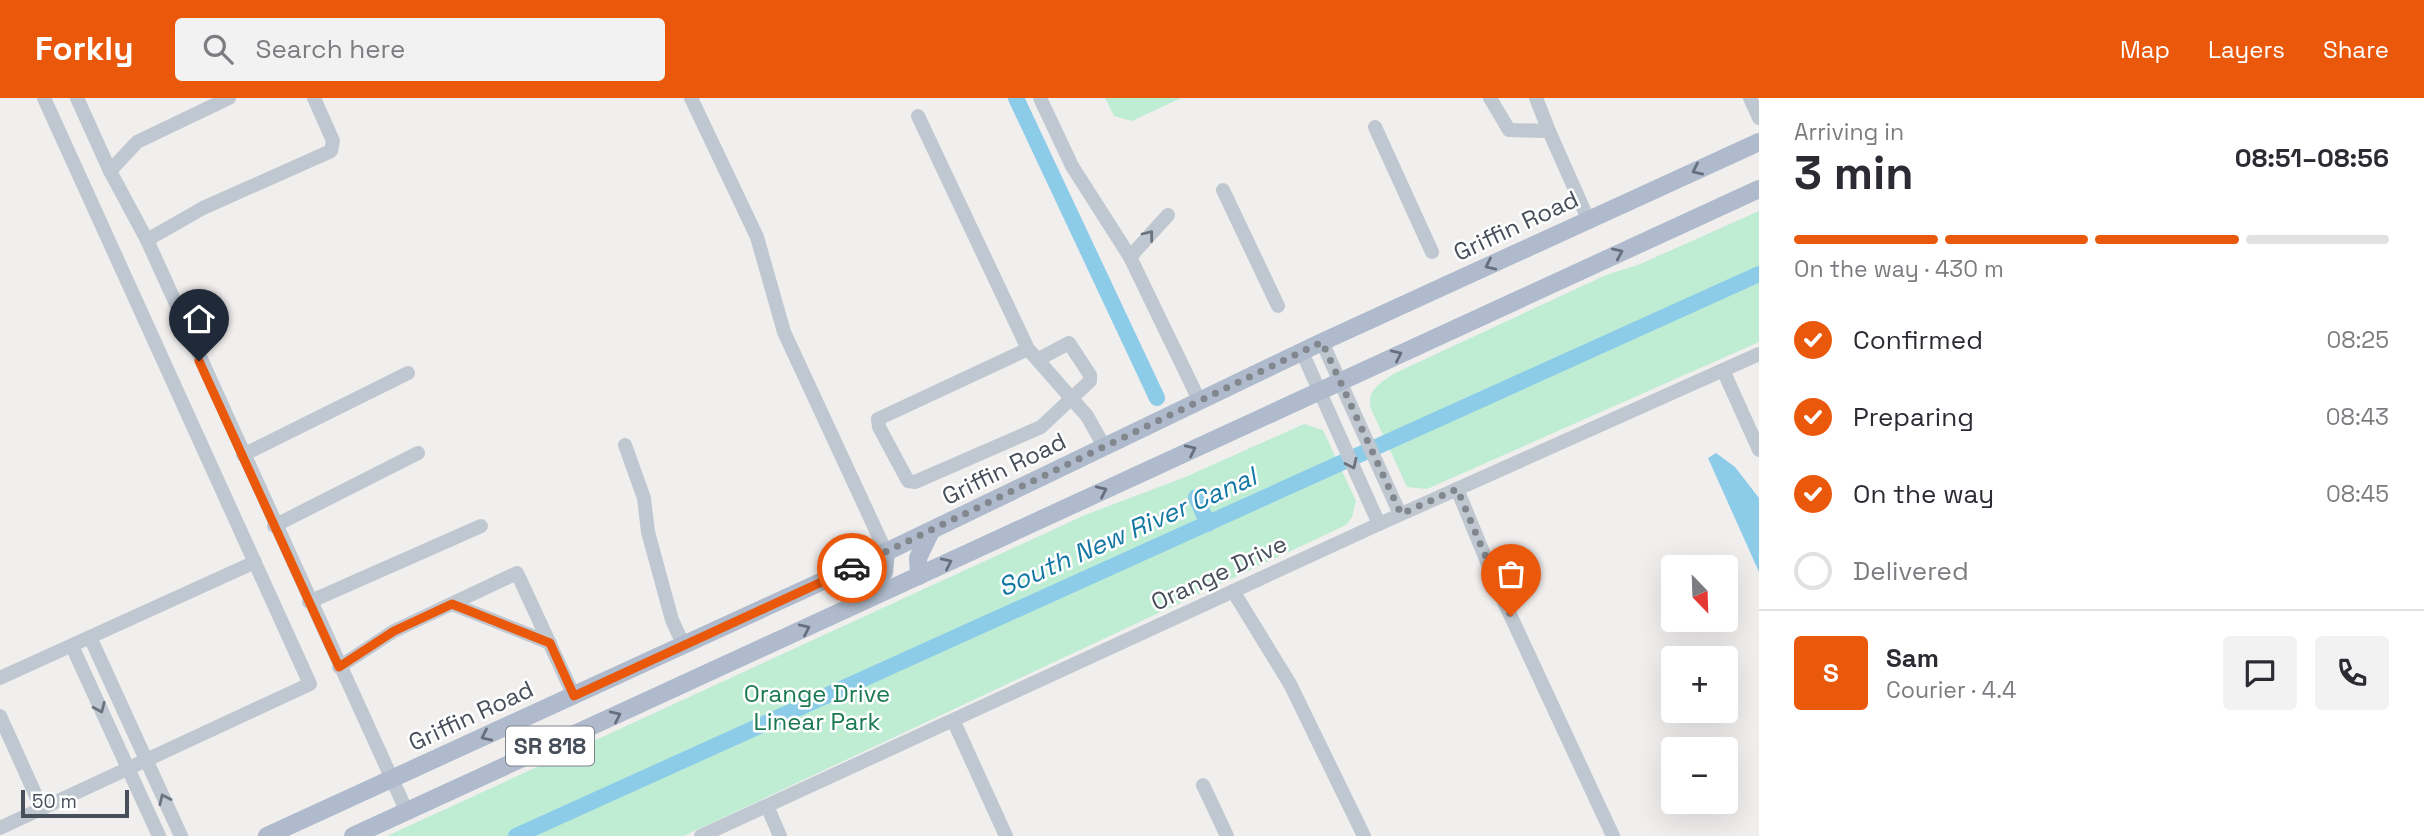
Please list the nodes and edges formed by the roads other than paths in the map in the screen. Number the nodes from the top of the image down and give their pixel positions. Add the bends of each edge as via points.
1 (44, 98) edge
2 (77, 98) edge
3 (229, 98) edge
4 (314, 98) edge
5 (691, 98) edge
6 (1040, 98) edge
7 (1490, 98) edge
8 (1536, 98) edge
9 (1749, 98) edge
10 (918, 116) dead end
11 (1759, 118) edge
12 (1375, 127) dead end
13 (1549, 131) junction
14 (1759, 142) edge
15 (110, 171) junction
16 (1759, 189) edge
17 (1223, 190) dead end
18 (1168, 215) dead end
19 (1588, 219) junction
20 (147, 240) junction
21 (1432, 252) dead end
22 (1130, 257) junction
23 (1278, 306) dead end
24 (1322, 342) junction
25 (1301, 352) junction
26 (1033, 354) junction
27 (1759, 354) edge
28 (1723, 370) junction
29 (408, 373) dead end
30 (1340, 382) junction
31 (1319, 391) junction
32 (1070, 397) junction
33 (1200, 401) junction
34 (625, 444) dead end
35 (1105, 448) junction
36 (1759, 450) edge
37 (418, 453) dead end
38 (243, 455) junction
39 (1457, 489) junction
40 (1401, 514) junction
41 (1379, 524) junction
42 (274, 526) junction
43 (481, 526) dead end
44 (930, 531) junction
45 (886, 552) junction
46 (255, 562) junction
47 (919, 576) junction
48 (1233, 591) junction
49 (309, 602) junction
50 (863, 602) junction
51 (452, 604) junction
52 (90, 637) junction
53 (550, 643) junction
54 (72, 646) junction
55 (684, 646) junction
56 (339, 667) junction
57 (0, 678) edge
58 (574, 696) junction
59 (0, 716) edge
60 (954, 722) junction
61 (146, 762) junction
62 (128, 770) junction
63 (391, 780) junction
64 (1203, 785) dead end
65 (766, 806) junction
66 (42, 810) junction
67 (407, 811) junction
68 (0, 828) edge
69 (159, 836) edge
70 (181, 836) edge
71 (267, 836) edge
72 (353, 836) edge
73 (701, 836) edge
74 (780, 836) edge
75 (1006, 836) edge
76 (1227, 836) edge
77 (1364, 836) edge
78 (1613, 836) edge

1 - 46 street
2 - 15 street
3 - 15 street via 137,142
4 - 20 street via 333,141 331,151 203,208
5 - 45 street via 757,237 784,332
6 - 22 street via 1072,166
7 - 13 street via 1509,130
8 - 13 street
9 - 11 street
10 - 26 street
12 - 21 street
13 - 19 street
14 -> 19 main road, Griffin Road / SR 818
15 - 20 street
30 -> 16 main road, SR 818
17 - 23 street
22 -> 18 street
19 -> 24 main road, Griffin Road / SR 818
20 - 38 street
22 - 33 street
24 - 25 main road, Griffin Road / SR 818
24 - 30 street
25 - 31 street
25 - 33 main road, Griffin Road / SR 818
26 - 32 street
26 - 32 street via 1069,343 1090,375 1090,381
26 - 32 street via 878,419 908,481 915,482 1041,427
27 - 28 street, Orange Drive
28 - 36 street
28 - 39 street, Orange Drive
29 - 38 street
30 - 31 main road, SR 818
30 - 40 street
31 -> 41 street
47 -> 31 main road, SR 818
32 - 35 street
33 - 35 main road, Griffin Road / SR 818
34 - 55 street via 644,498 649,540 672,620
35 - 44 main road, Griffin Road / SR 818
37 - 42 street
38 - 42 street
39 - 40 street, Orange Drive
39 - 78 street
40 - 41 street, Orange Drive
41 - 48 street, Orange Drive
42 - 49 street
43 - 49 street
44 - 45 main road, Griffin Road / SR 818
44 - 47 main road via 918,558
45 - 50 main road via 884,572
45 - 55 main road, Griffin Road / SR 818
46 - 52 street
46 - 61 street via 310,684
47 - 50 main road, SR 818
48 - 60 street, Orange Drive
48 - 77 street via 1290,684
49 - 56 street
67 -> 50 main road, SR 818
51 - 53 street
51 - 53 street via 517,573
51 - 56 street via 394,631
52 - 54 street
52 - 61 street
53 - 58 street
54 - 57 street
54 -> 62 street
55 - 58 main road, Griffin Road / SR 818
56 - 63 street
58 -> 63 main road, Griffin Road / SR 818
59 - 66 street
60 - 65 street, Orange Drive
60 - 75 street
61 - 62 street
70 -> 61 street
62 - 66 street
62 - 69 street
63 - 67 street
63 - 71 main road, Griffin Road / SR 818
64 - 76 street
65 - 73 street, Orange Drive
65 - 74 street
66 - 68 street
67 - 72 main road, SR 818

